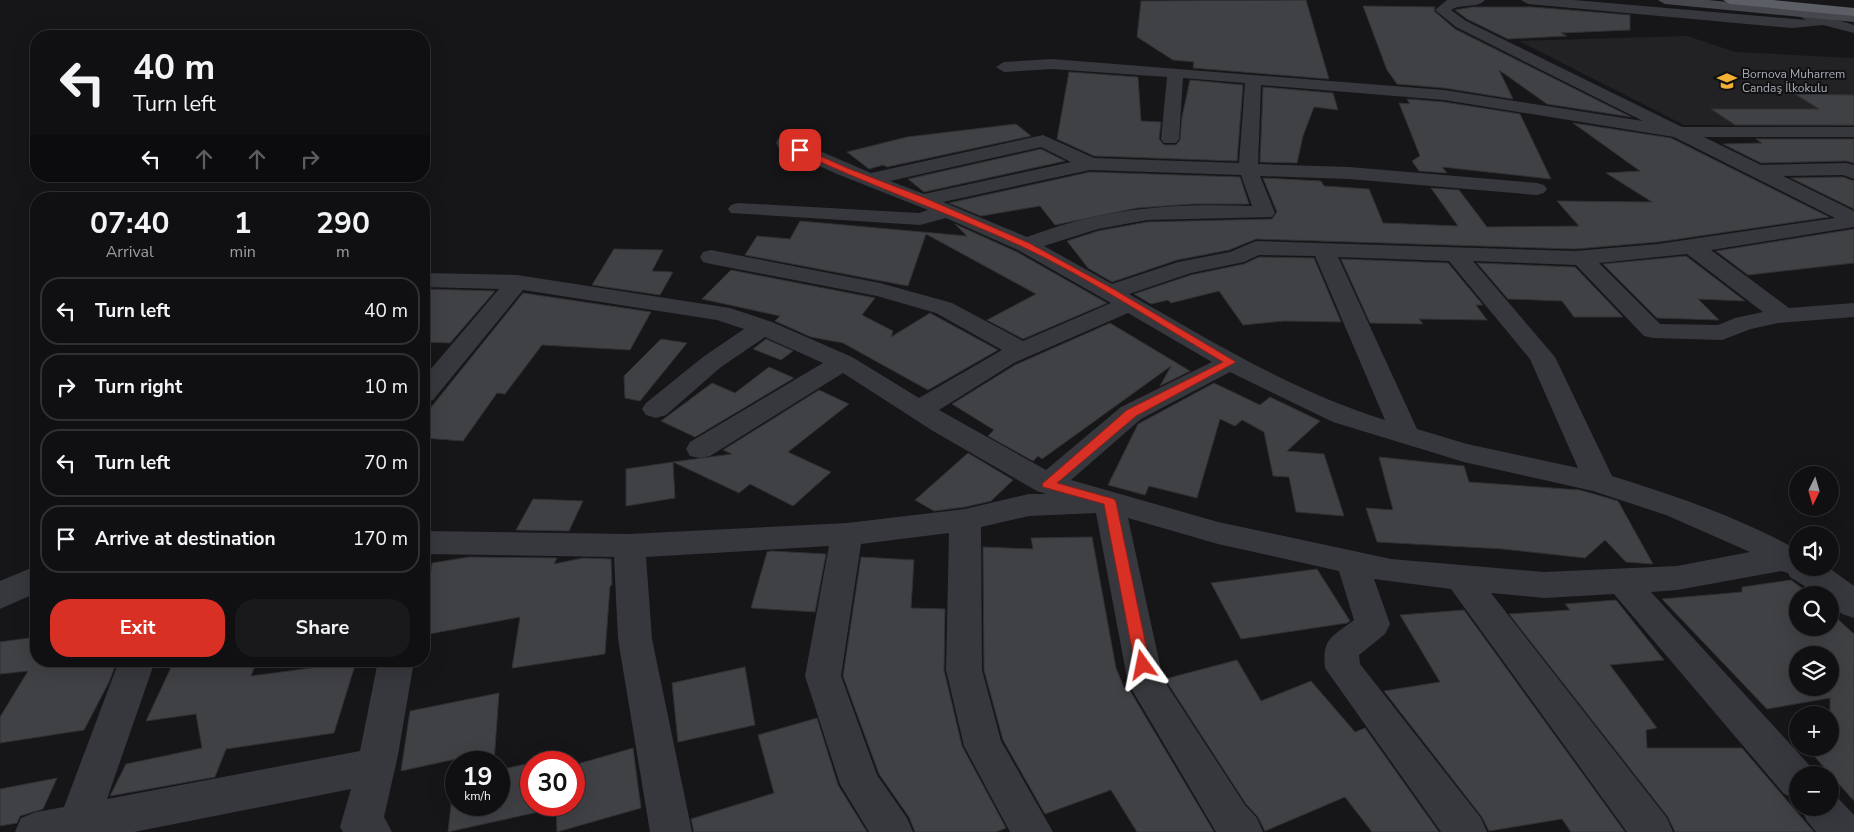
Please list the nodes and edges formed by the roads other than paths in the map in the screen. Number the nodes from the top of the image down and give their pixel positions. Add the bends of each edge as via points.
1 (1478, 0) edge
2 (1528, 0) edge
3 (1665, 0) edge
4 (1730, 0) edge
5 (1850, 0) edge
6 (1854, 0) edge
7 (1798, 6) edge
8 (1854, 6) edge
9 (1854, 12) edge
10 (1854, 18) edge
11 (1822, 21) junction
12 (1854, 29) edge
13 (1004, 67) dead end
14 (1175, 73) junction
15 (1253, 79) junction
16 (1678, 132) junction
17 (1854, 132) edge
18 (1170, 139) dead end
19 (785, 143) dead end
20 (1090, 164) junction
21 (1248, 168) junction
22 (1757, 171) junction
23 (1854, 173) edge
24 (868, 180) junction
25 (1536, 189) dead end
26 (922, 200) junction
27 (738, 209) dead end
28 (947, 211) junction
29 (1854, 220) edge
30 (1026, 245) junction
31 (1691, 246) junction
32 (1324, 251) junction
33 (1456, 255) junction
34 (711, 257) dead end
35 (1581, 257) junction
36 (430, 280) edge
37 (517, 282) junction
38 (1120, 298) junction
39 (1854, 310) edge
40 (1784, 316) junction
41 (763, 327) junction
42 (1022, 351) junction
43 (843, 362) junction
44 (1230, 362) junction
45 (430, 387) edge
46 (656, 409) dead end
47 (919, 410) junction
48 (1406, 436) junction
49 (700, 448) dead end
50 (1048, 484) junction
51 (1600, 484) junction
52 (1109, 502) junction
53 (965, 520) junction
54 (847, 534) junction
55 (430, 543) edge
56 (629, 546) junction
57 (1789, 561) edge
58 (1352, 562) junction
59 (1789, 565) edge
60 (1817, 576) edge
61 (1460, 577) junction
62 (30, 581) edge
63 (1622, 581) junction
64 (0, 596) edge
65 (1854, 606) edge
66 (135, 667) edge
67 (395, 667) edge
68 (376, 766) junction
69 (1789, 771) edge
70 (1827, 816) edge
71 (77, 828) edge
72 (36, 832) edge
73 (371, 832) edge
74 (671, 832) edge
75 (892, 832) edge
76 (1032, 832) edge
77 (1242, 832) edge
78 (1466, 832) edge
79 (1652, 832) edge
80 (1842, 832) edge

1 - 16 street via 1453,2 1442,10 1461,24
2 - 11 street via 1792,24
3 - 7 main road
4 - 9 highway
5 - 6 main road
7 - 8 highway
7 - 10 main road
7 - 11 street
11 - 12 street
13 - 14 street via 1052,64
14 - 15 street
14 - 18 street
15 - 16 street via 1444,95
15 - 21 street
16 - 17 street
16 - 22 street
19 - 24 street
20 - 21 street
20 - 24 street via 1043,140
20 - 26 street
21 - 25 street
21 - 30 street via 1265,213 1164,212 1132,216 1056,234
22 - 23 street via 1846,169
22 - 29 street
24 - 26 street
26 - 28 street
27 - 28 street via 920,219
28 - 30 street
29 - 31 street
30 - 38 street
31 - 35 street
31 - 40 street
32 - 33 street
32 - 38 street via 1256,248 1236,257 1186,267
32 - 48 street
33 - 35 street
33 - 51 street via 1542,357
34 - 42 street via 880,290 944,308
35 - 40 street via 1653,331 1722,333 1744,323
36 - 37 street
37 - 41 street via 721,314
37 - 45 street
38 - 42 street
38 - 44 street
39 - 40 street
41 - 43 street
41 - 46 street via 712,362
42 - 47 street
43 - 47 street
43 - 49 street
44 - 48 street via 1343,416
44 - 50 street via 1132,413
47 - 50 street
48 - 51 street via 1464,454
50 - 52 street
51 - 57 street via 1677,507 1748,537
52 - 53 street via 1029,505
52 - 58 street via 1218,533
52 - 77 street via 1146,683
53 - 54 street
53 - 76 street via 964,670 983,746
54 - 56 street
54 - 75 street via 823,676 860,784
55 - 56 street
56 - 74 street via 635,640
58 - 61 street via 1391,571
58 - 78 street via 1373,624 1341,650 1343,668
59 - 63 street
60 - 65 street
61 - 63 street via 1544,585
61 - 79 street
62 - 64 street
63 - 69 street
66 - 71 street
67 - 68 street
68 - 71 street
68 - 73 street via 361,827
70 - 80 street
71 - 72 street

